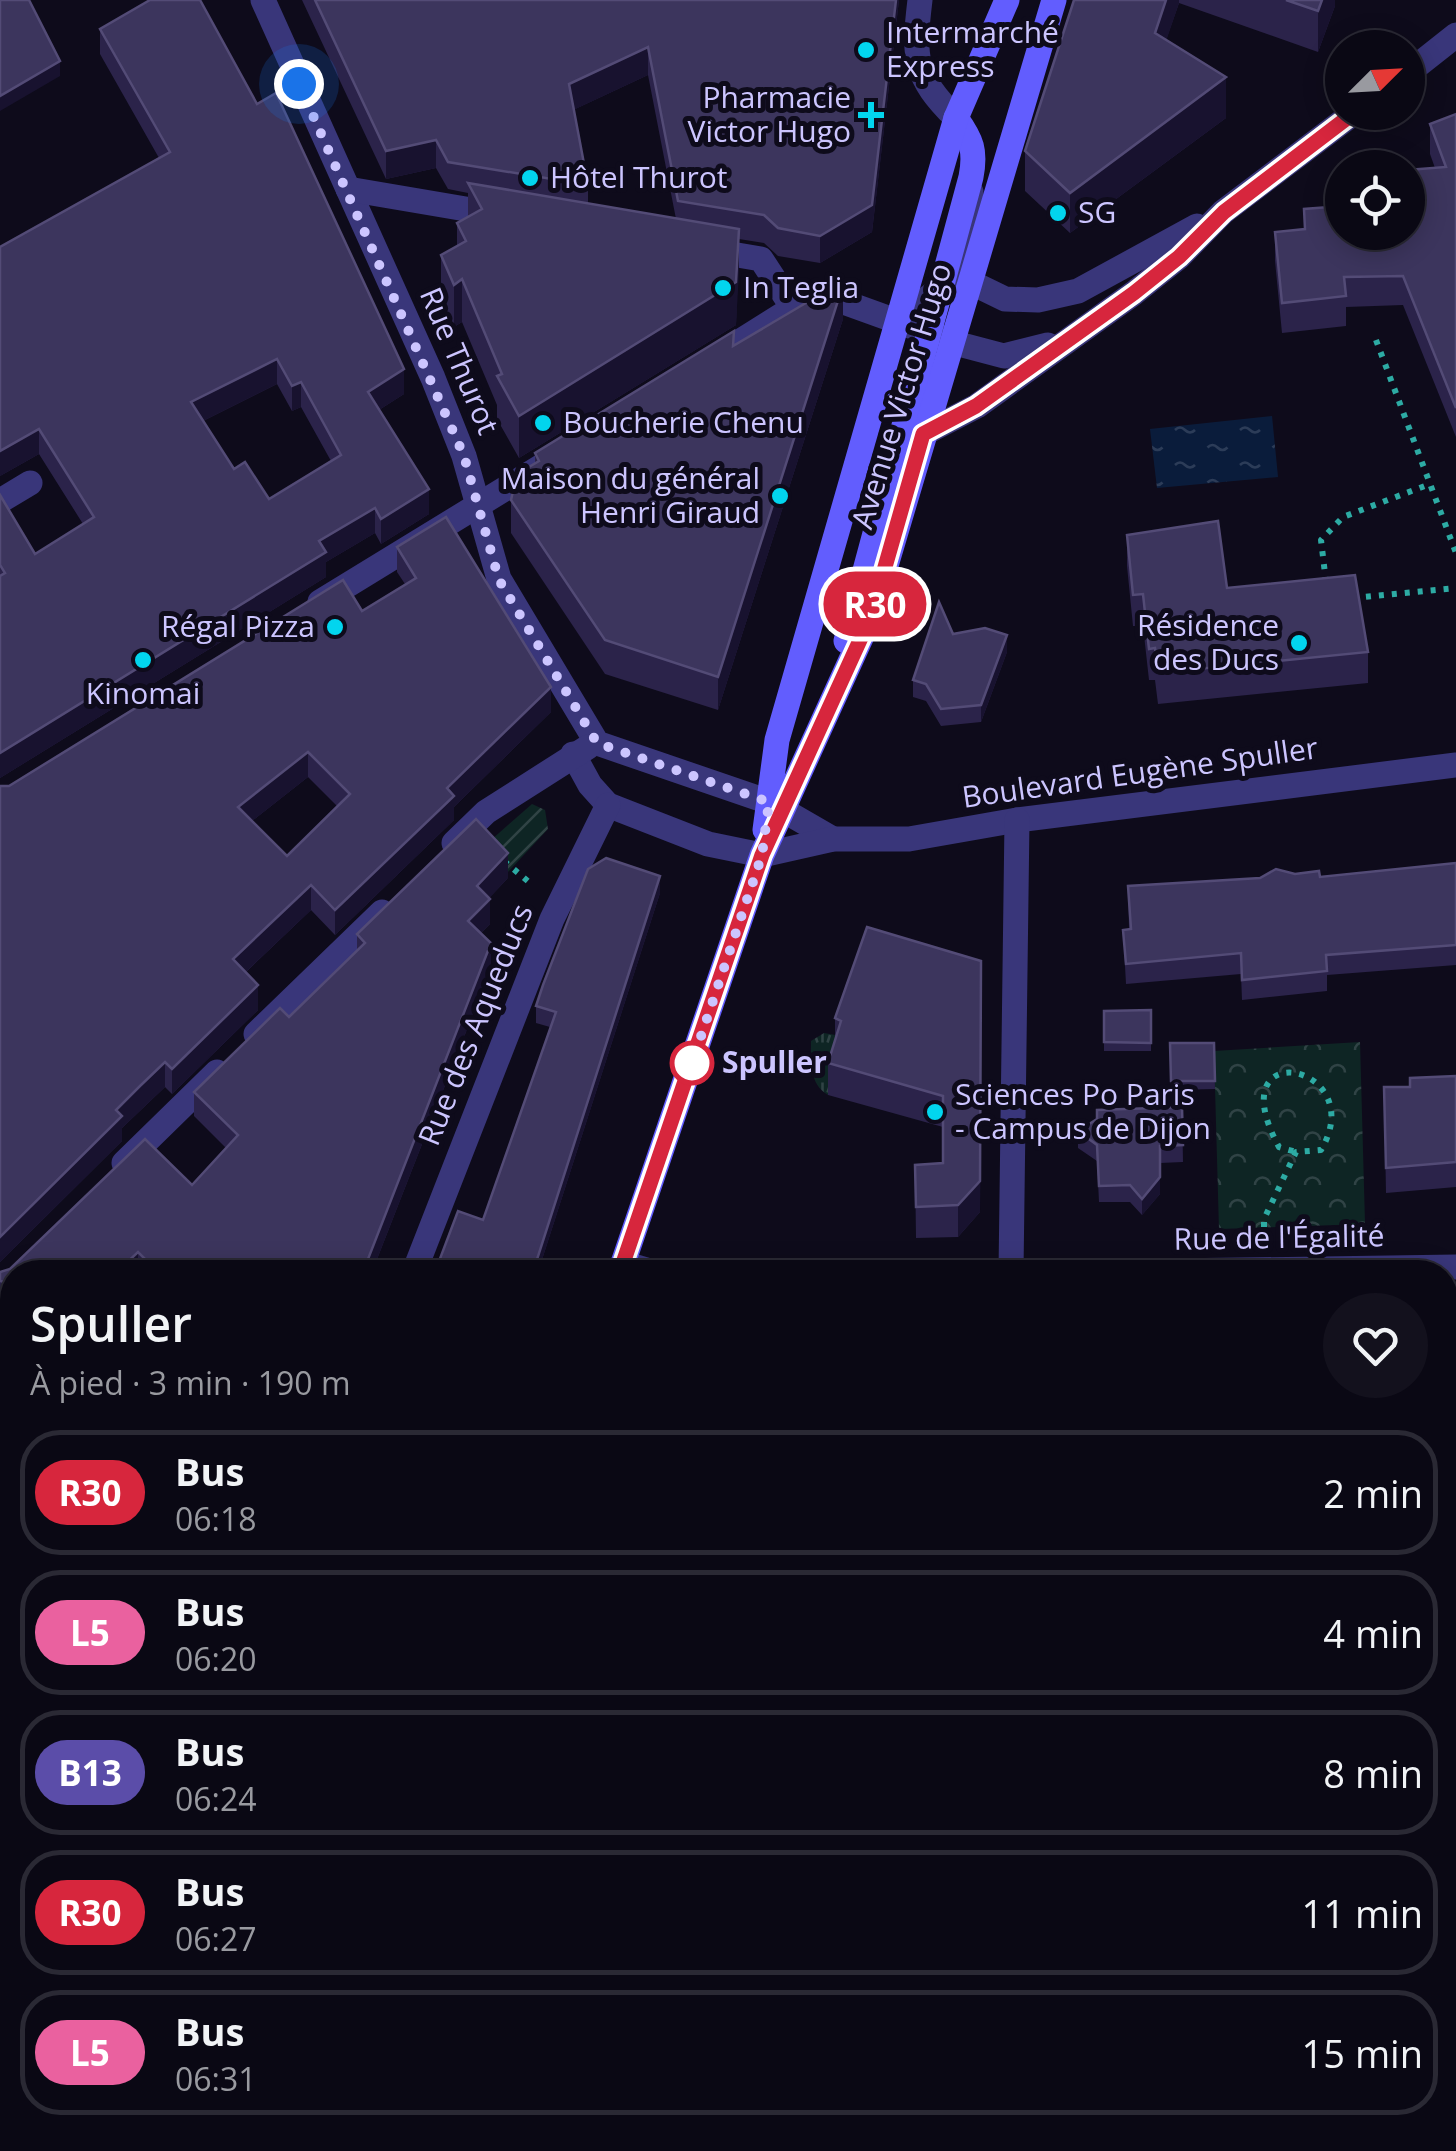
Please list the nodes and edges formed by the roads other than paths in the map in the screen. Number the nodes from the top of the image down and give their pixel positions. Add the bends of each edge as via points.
1 (263, 0) edge
2 (920, 0) edge
3 (1008, 0) edge
4 (1054, 0) edge
5 (1456, 35) edge
6 (1425, 60) edge
7 (956, 118) junction
8 (1331, 130) edge
9 (971, 177) junction
10 (348, 188) junction
11 (1224, 212) junction
12 (525, 219) edge
13 (682, 246) edge
14 (970, 282) junction
15 (939, 289) junction
16 (793, 308) junction
17 (898, 321) junction
18 (1072, 335) junction
19 (939, 337) junction
20 (693, 371) edge
21 (923, 434) junction
22 (560, 455) edge
23 (30, 483) dead end
24 (0, 501) edge
25 (476, 508) junction
26 (306, 611) edge
27 (830, 704) junction
28 (585, 749) junction
29 (1456, 765) edge
30 (608, 805) junction
31 (776, 806) junction
32 (1018, 820) junction
33 (832, 839) junction
34 (762, 855) junction
35 (429, 867) edge
36 (400, 894) edge
37 (100, 1185) edge
38 (419, 1260) edge
39 (625, 1260) edge
40 (1011, 1260) edge

1 - 10 street, Rue Thurot
2 - 7 street via 916,35 924,85
3 - 7 main road, Avenue Victor Hugo
4 - 14 main road, Avenue Victor Hugo
5 - 6 street
7 - 9 main road via 971,138
7 - 17 main road, Avenue Victor Hugo
8 - 11 street
9 - 14 street
9 - 15 main road
10 - 12 street
10 - 25 street, Rue Thurot via 464,456
11 - 14 street via 1078,291 1038,300 1005,298
11 - 18 street via 1179,257
13 - 16 street via 761,259
14 - 15 street
14 - 19 main road, Avenue Victor Hugo
15 - 17 street
15 - 19 main road
16 - 17 street via 824,295
16 - 20 street
17 - 19 street
17 - 31 main road, Avenue Victor Hugo via 778,740
18 - 19 street via 1004,356
18 - 21 street via 976,406
19 - 21 main road, Avenue Victor Hugo
19 - 27 main road
21 - 27 main road, Avenue Victor Hugo via 871,616
22 - 25 street
23 - 24 street
25 - 26 street
25 - 28 street, Rue Thurot via 499,580
27 - 31 main road, Avenue Victor Hugo
28 - 30 street, Rue Thurot via 590,785
28 - 31 street
28 - 35 street via 486,812
29 - 32 street, Boulevard Eugène Spuller
30 - 34 street via 708,844
30 - 38 street, Rue des Aqueducs via 552,919
31 - 33 street, Boulevard Eugène Spuller
31 - 34 main road, Avenue Victor Hugo
32 - 33 street, Boulevard Eugène Spuller via 909,840
32 - 40 street
33 - 34 street, Boulevard Eugène Spuller
34 - 39 main road, Avenue Victor Hugo
36 - 37 street

